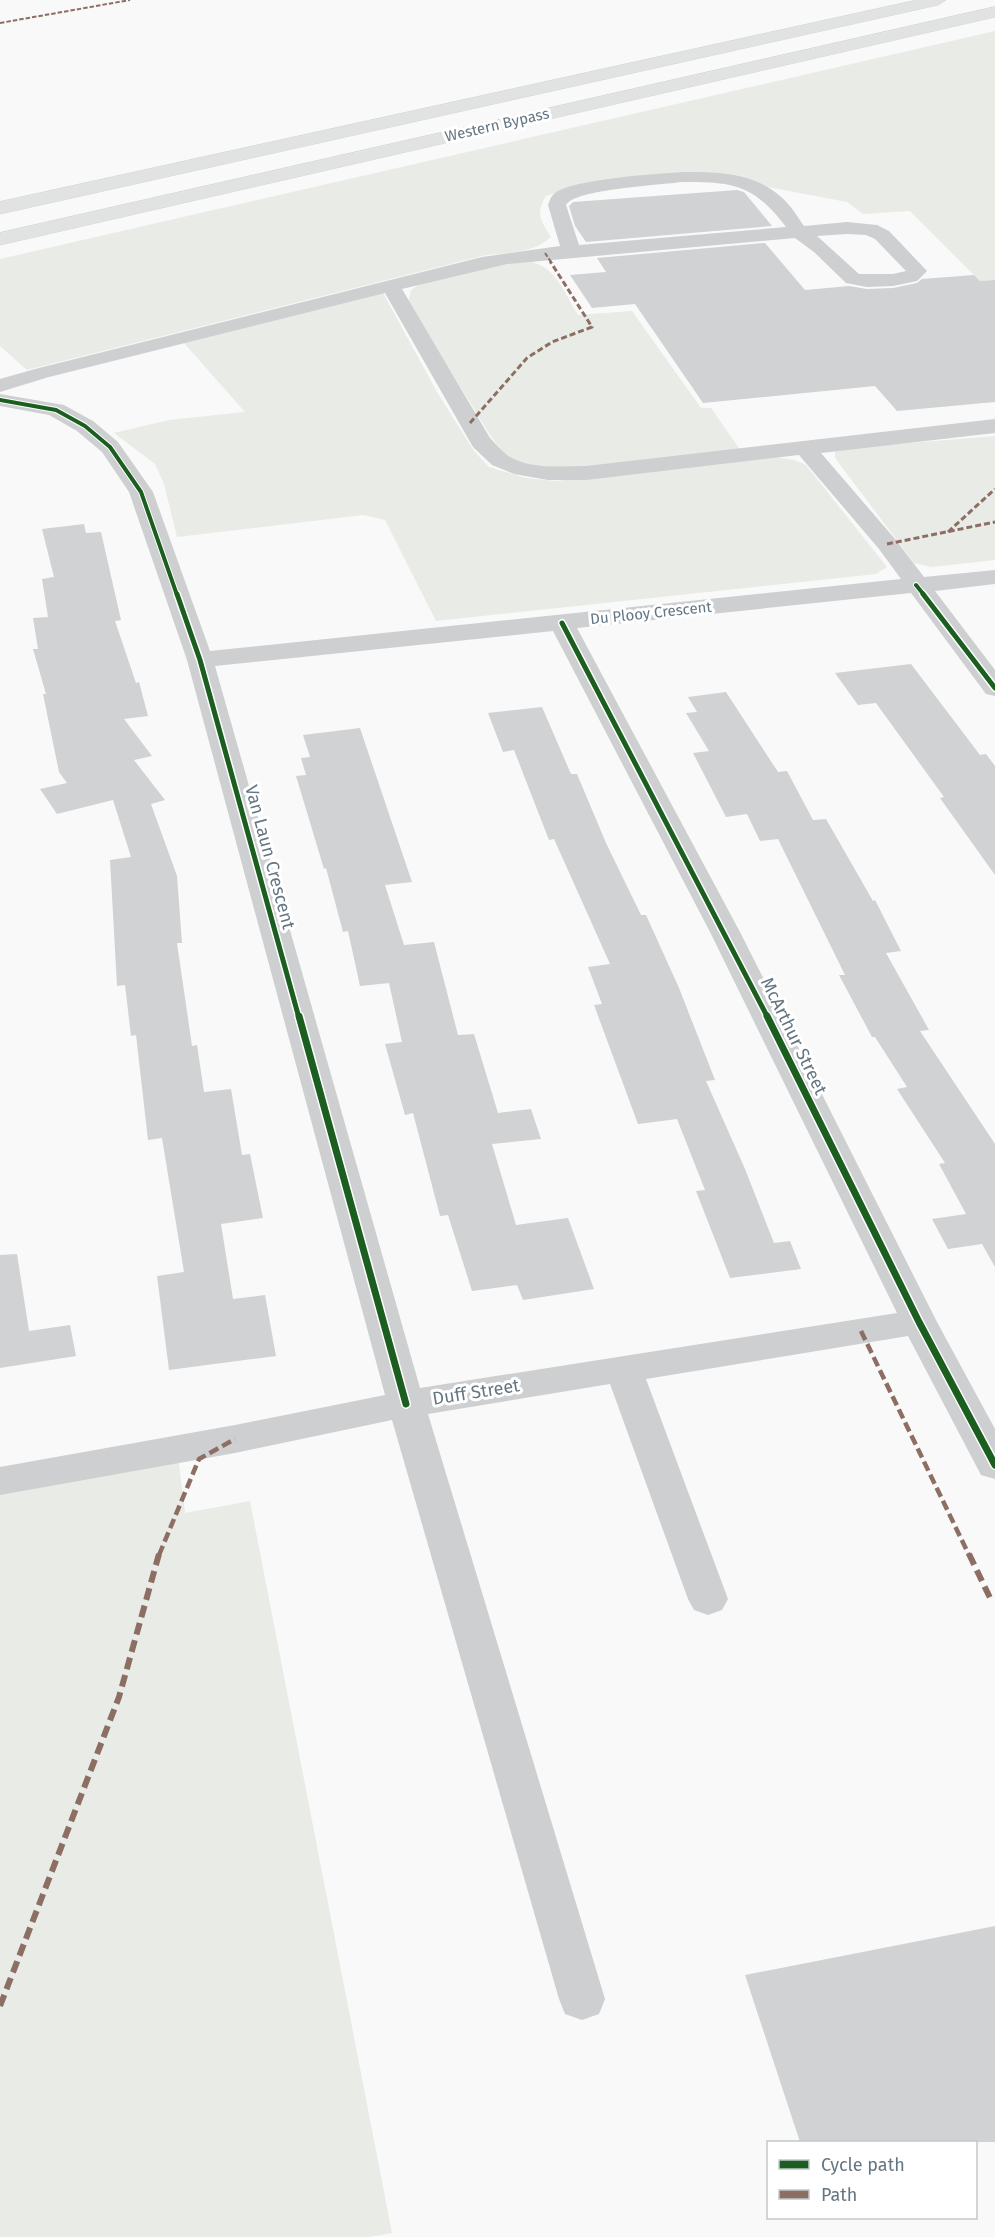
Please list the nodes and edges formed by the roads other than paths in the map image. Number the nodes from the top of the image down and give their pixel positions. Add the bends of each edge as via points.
1 (938, 0) edge
2 (995, 12) edge
3 (0, 208) edge
4 (799, 232) junction
5 (0, 239) edge
6 (571, 251) junction
7 (391, 287) junction
8 (0, 386) edge
9 (0, 400) edge
10 (995, 426) edge
11 (805, 448) junction
12 (995, 577) edge
13 (916, 585) junction
14 (562, 623) junction
15 (200, 660) junction
16 (995, 688) edge
17 (919, 1322) junction
18 (622, 1368) junction
19 (406, 1404) junction
20 (995, 1465) edge
21 (0, 1481) edge
22 (708, 1599) dead end
23 (582, 1999) dead end

1 - 3 highway, Western Bypass
2 - 5 highway, Western Bypass
4 - 4 street via 853,279 893,280 910,277 916,271 882,235 870,230
4 - 6 street
4 - 6 street via 775,201 749,184 721,177 681,177 609,185 560,198 557,211
6 - 7 street via 507,258
7 - 8 street
7 - 11 street via 481,442 500,460 522,469 586,474
9 - 15 street, Van Laun Crescent via 56,410 85,426 110,447 141,492
10 - 11 street
11 - 13 street via 887,544
12 - 13 street, Du Plooy Crescent
13 - 14 street, Du Plooy Crescent
13 - 16 street
14 - 15 street, Du Plooy Crescent
14 - 17 street, McArthur Street via 725,932
15 - 19 street, Van Laun Crescent
17 - 18 street, Duff Street
17 - 20 street, McArthur Street
18 - 19 street, Duff Street
18 - 22 street
19 - 21 street, Duff Street
19 - 23 street, Van Laun Crescent

